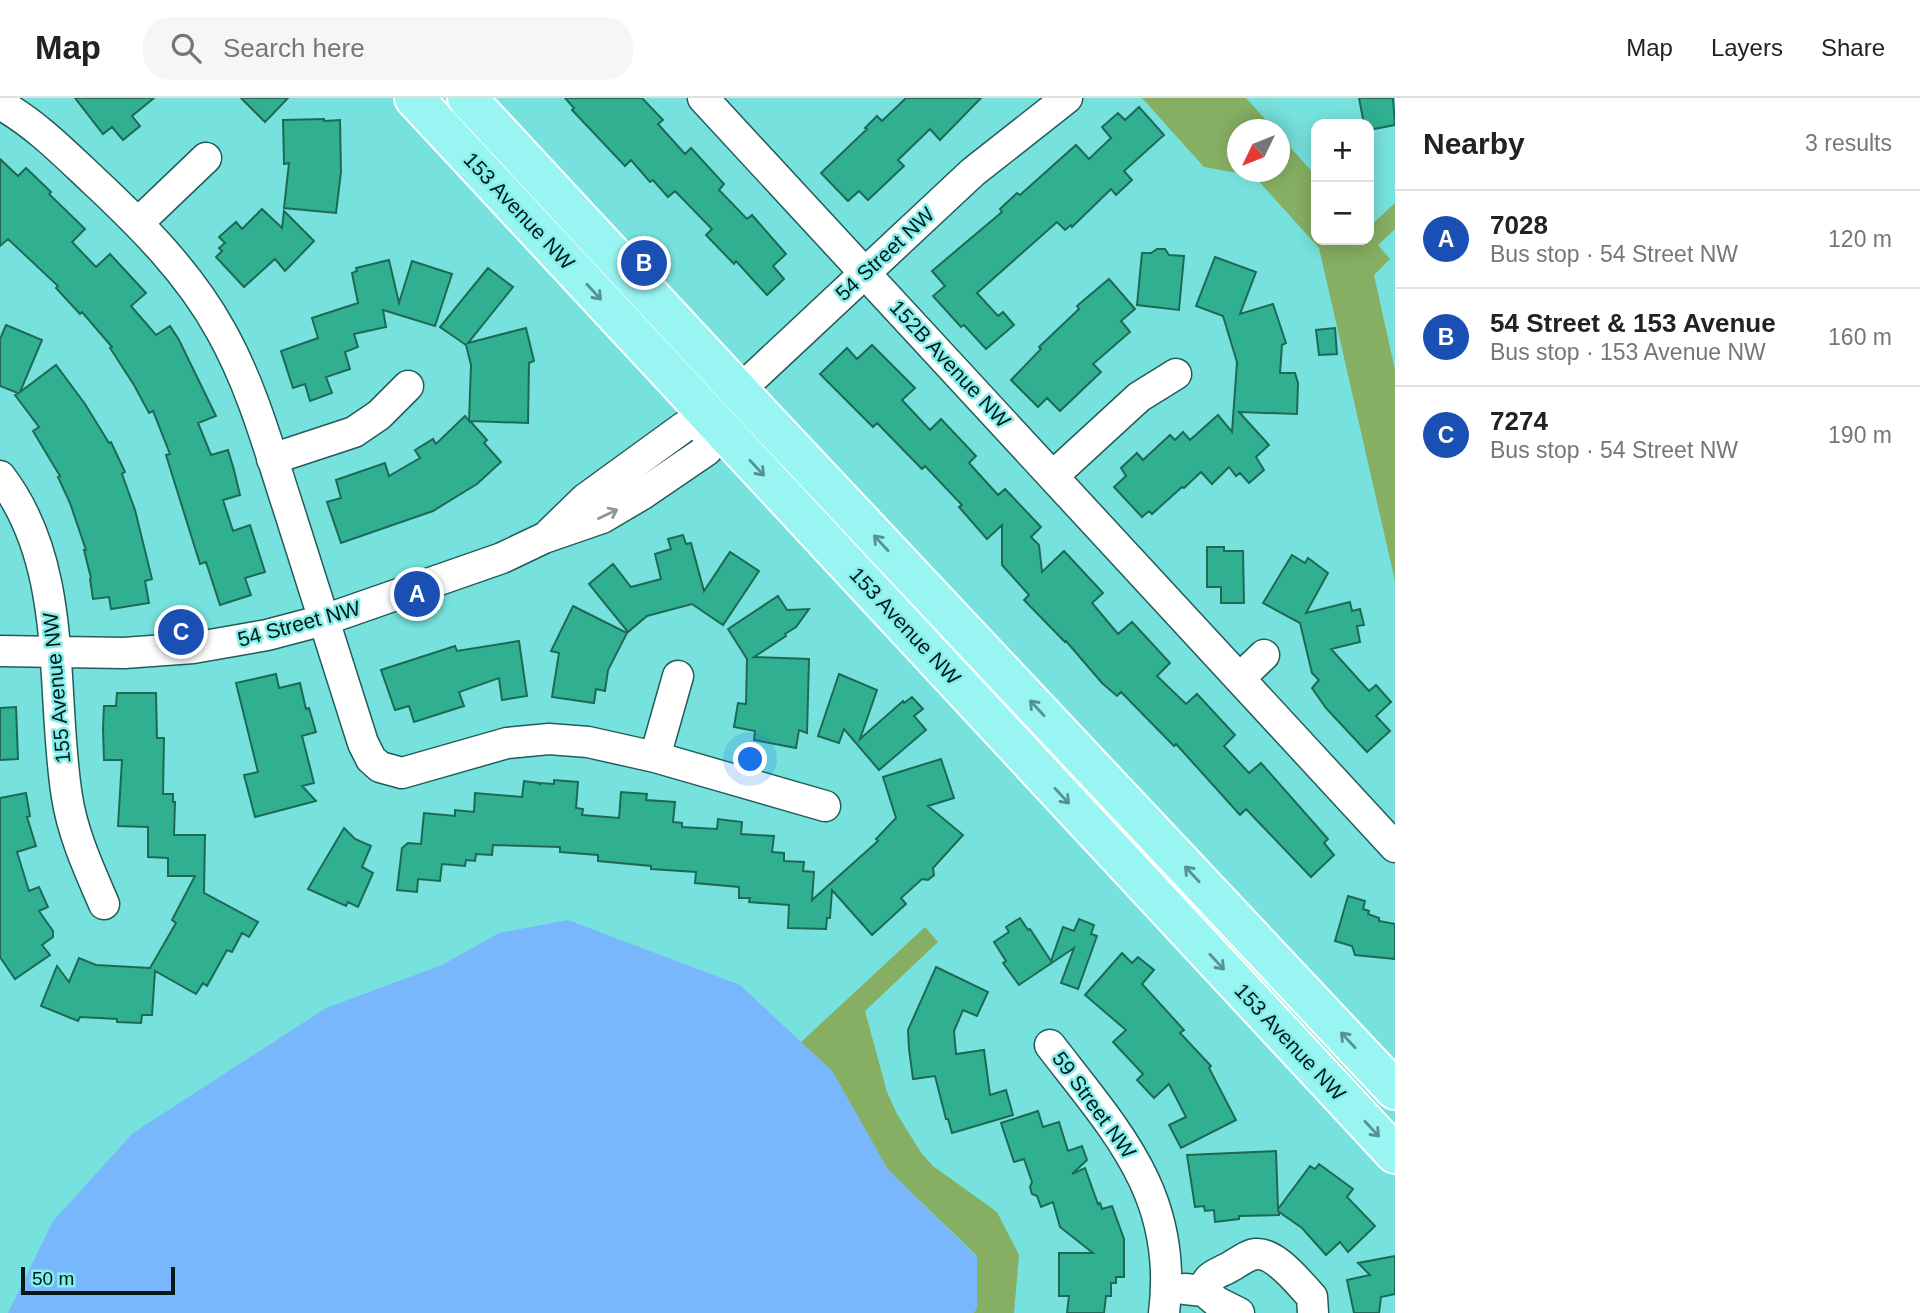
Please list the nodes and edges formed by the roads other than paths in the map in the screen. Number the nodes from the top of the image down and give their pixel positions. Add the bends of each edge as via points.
1 (414, 98) edge
2 (467, 98) edge
3 (703, 98) edge
4 (1067, 98) edge
5 (0, 104) edge
6 (206, 158) dead end
7 (138, 223) junction
8 (865, 273) junction
9 (1176, 374) dead end
10 (408, 386) dead end
11 (739, 391) junction
12 (711, 418) junction
13 (272, 458) junction
14 (0, 476) edge
15 (1053, 476) junction
16 (324, 620) junction
17 (0, 650) edge
18 (55, 653) junction
19 (1264, 655) dead end
20 (678, 676) dead end
21 (1240, 678) junction
22 (655, 757) junction
23 (825, 806) dead end
24 (1395, 846) edge
25 (103, 904) dead end
26 (1050, 1045) dead end
27 (1395, 1090) edge
28 (1395, 1154) edge
29 (1204, 1291) junction
30 (1166, 1300) edge
31 (1239, 1313) edge
32 (1313, 1313) edge

1 -> 12 main road, 153 Avenue NW
2 - 11 main road, 153 Avenue NW
3 - 8 street, 152B Avenue NW
4 - 8 street, 54 Street NW via 974,172
5 - 7 street via 52,142
6 - 7 street
7 - 13 street via 171,259 220,330
8 - 11 street, 54 Street NW
8 - 15 street, 152B Avenue NW
9 - 15 street via 1139,397
10 - 13 street via 354,432
11 - 12 street, 54 Street NW
27 -> 11 main road, 153 Avenue NW
12 - 16 street, 54 Street NW via 707,450 602,518
12 -> 28 main road, 153 Avenue NW
13 - 16 street
14 - 18 street, 155 Avenue NW via 32,533 50,605
15 - 21 street, 152B Avenue NW
16 - 18 street, 54 Street NW via 193,648
16 - 22 street via 363,743 371,759 392,772 415,771 507,743 549,739
17 - 18 street, 54 Street NW
18 - 25 street, 155 Avenue NW via 67,800
19 - 21 street
20 - 22 street
21 - 24 street, 152B Avenue NW
22 - 23 street
26 - 30 street, 59 Street NW via 1135,1159 1156,1213
29 - 30 street, 59 Street NW
29 - 31 street, 59 Street NW
29 - 32 street via 1205,1281 1213,1275 1254,1254 1265,1255 1285,1268 1312,1297

